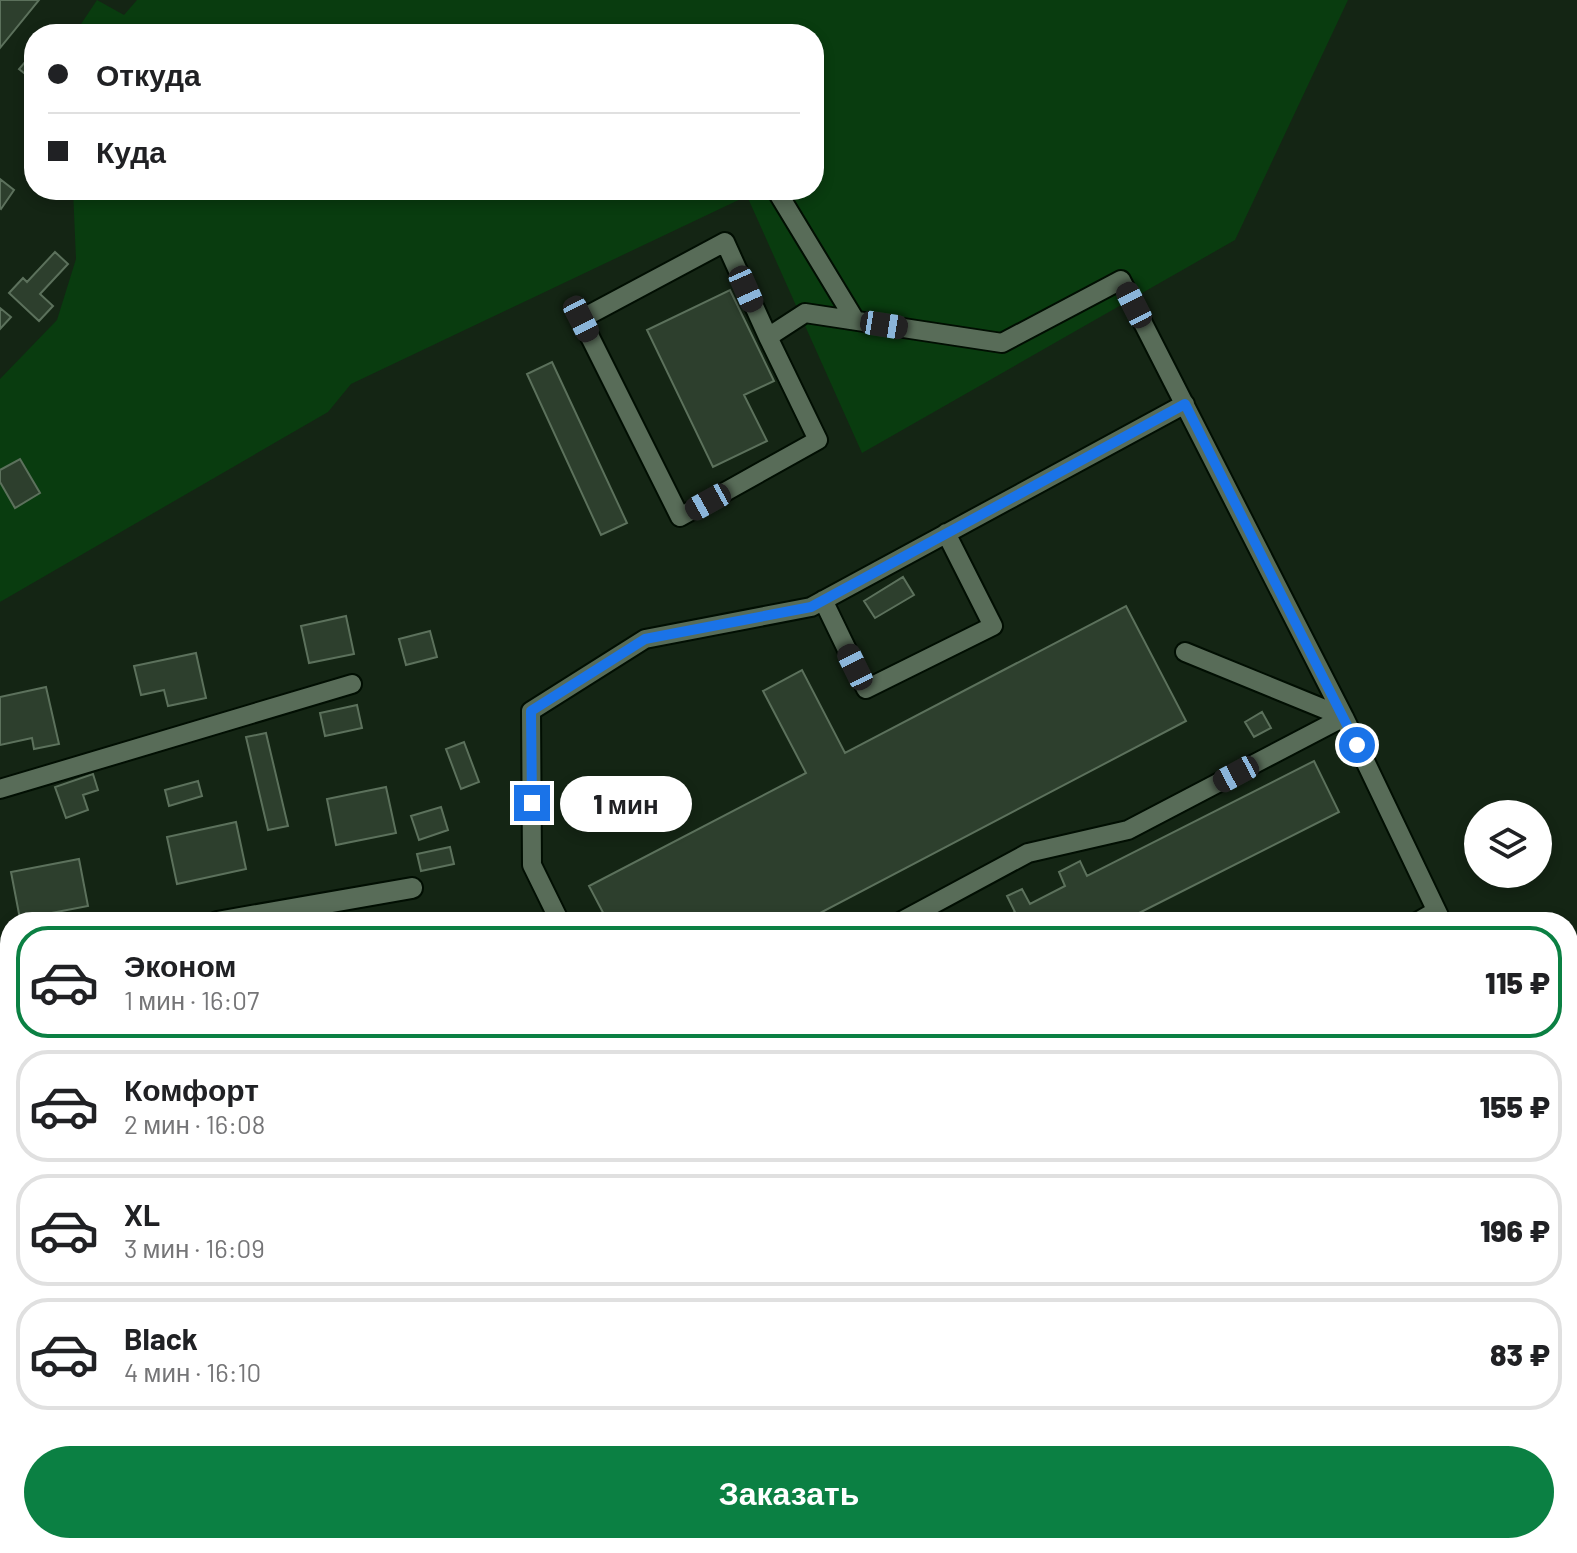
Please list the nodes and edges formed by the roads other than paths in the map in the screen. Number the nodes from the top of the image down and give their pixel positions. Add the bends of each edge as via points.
1 (782, 200) edge
2 (855, 320) junction
3 (768, 337) junction
4 (1185, 404) junction
5 (946, 533) junction
6 (823, 600) junction
7 (1185, 652) dead end
8 (352, 684) dead end
9 (1344, 717) junction
10 (0, 789) edge
11 (412, 888) dead end
12 (274, 912) edge
13 (555, 912) edge
14 (919, 912) edge
15 (1437, 912) edge

1 - 2 lane
2 - 3 lane via 805,313
2 - 4 lane via 1002,343 1121,280
3 - 3 lane via 725,242 581,319 680,517 818,440
4 - 5 lane
4 - 9 lane
5 - 6 lane
5 - 6 lane via 993,626 866,689
6 - 13 lane via 811,607 645,639 531,711 532,865
7 - 9 lane
8 - 10 lane
9 - 14 lane via 1128,830 1028,853
9 - 15 lane
11 - 12 street

